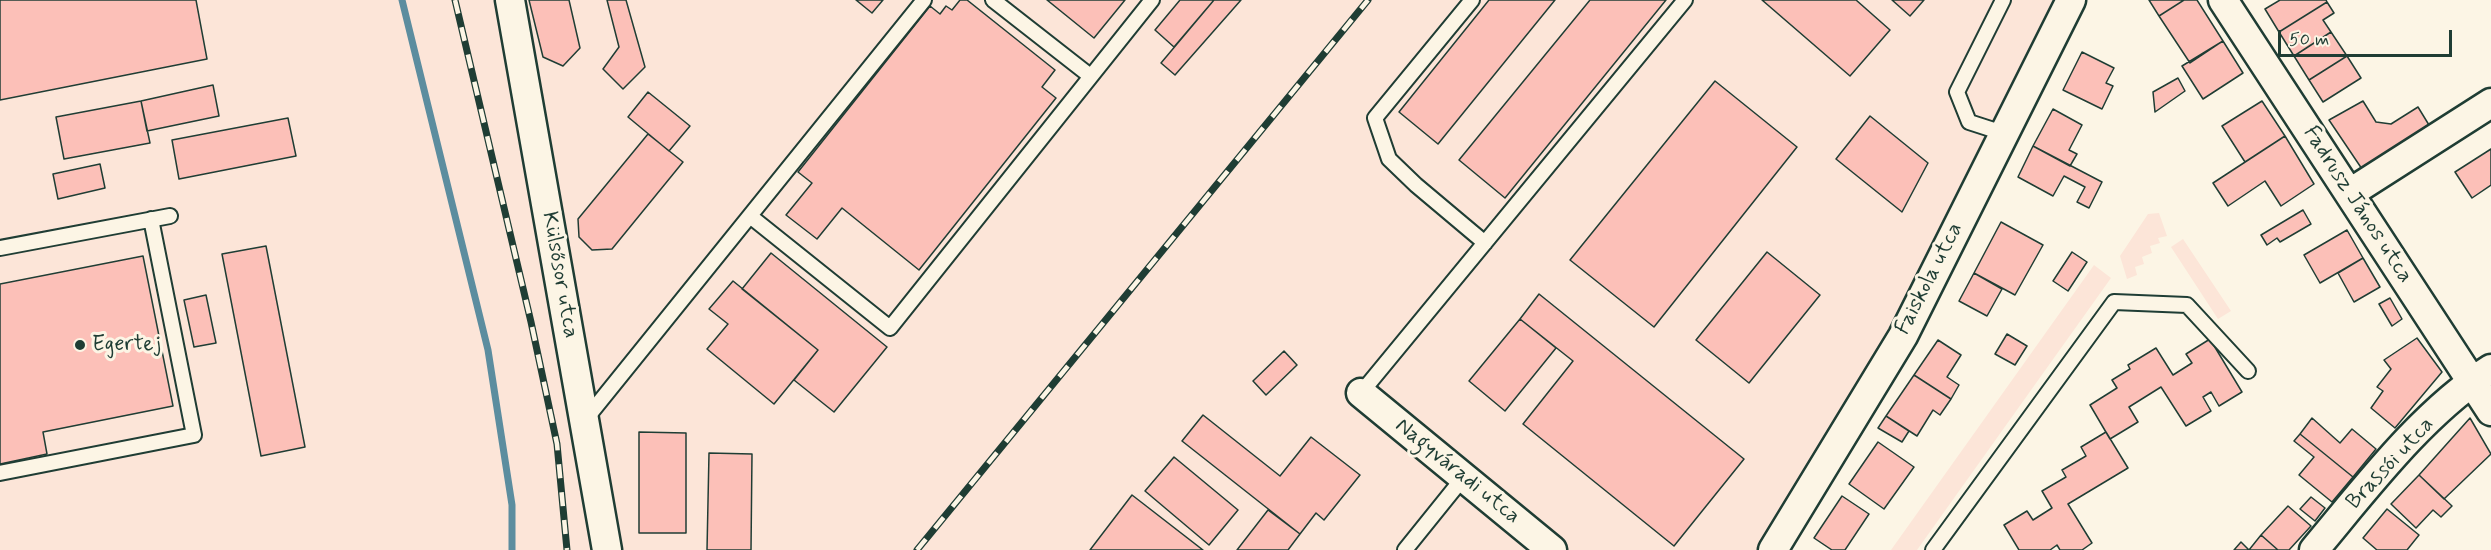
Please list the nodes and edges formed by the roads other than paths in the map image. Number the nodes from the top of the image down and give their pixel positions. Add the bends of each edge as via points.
1 (510, 0) edge
2 (924, 0) edge
3 (993, 0) edge
4 (1152, 0) edge
5 (1472, 0) edge
6 (1684, 0) edge
7 (2003, 0) edge
8 (2071, 0) edge
9 (2223, 0) edge
10 (1089, 75) junction
11 (2491, 103) edge
12 (2003, 133) junction
13 (2350, 193) junction
14 (171, 216) dead end
15 (750, 216) junction
16 (151, 219) junction
17 (1485, 243) junction
18 (0, 248) edge
19 (2248, 371) dead end
20 (2481, 376) edge
21 (1361, 393) joint
22 (2491, 411) edge
23 (585, 420) junction
24 (0, 473) edge
25 (1464, 478) junction
26 (607, 550) edge
27 (1405, 550) edge
28 (1552, 550) edge
29 (1773, 550) edge
30 (1933, 550) edge
31 (2314, 550) edge

1 - 23 street, Külsősor utca
2 - 15 lane
3 - 10 lane
4 - 10 lane
5 - 17 lane via 1375,118 1389,159
6 - 17 lane
7 - 12 lane via 1957,92 1969,122
8 - 12 street, Faiskola utca
9 - 13 street, Fadrusz János utca
10 - 15 lane via 890,328
11 - 13 street
12 - 29 street, Faiskola utca via 1903,336
13 - 20 street, Fadrusz János utca
14 - 16 lane
15 - 23 lane
16 - 18 lane
16 - 24 lane via 194,435
17 - 21 lane
19 - 30 lane via 2187,305 2114,303
20 - 22 street, Fadrusz János utca
20 - 31 street, Brassói utca via 2402,446
21 - 25 street, Nagyváradi utca
23 - 26 street, Külsősor utca
25 - 27 lane
25 - 28 street, Nagyváradi utca

